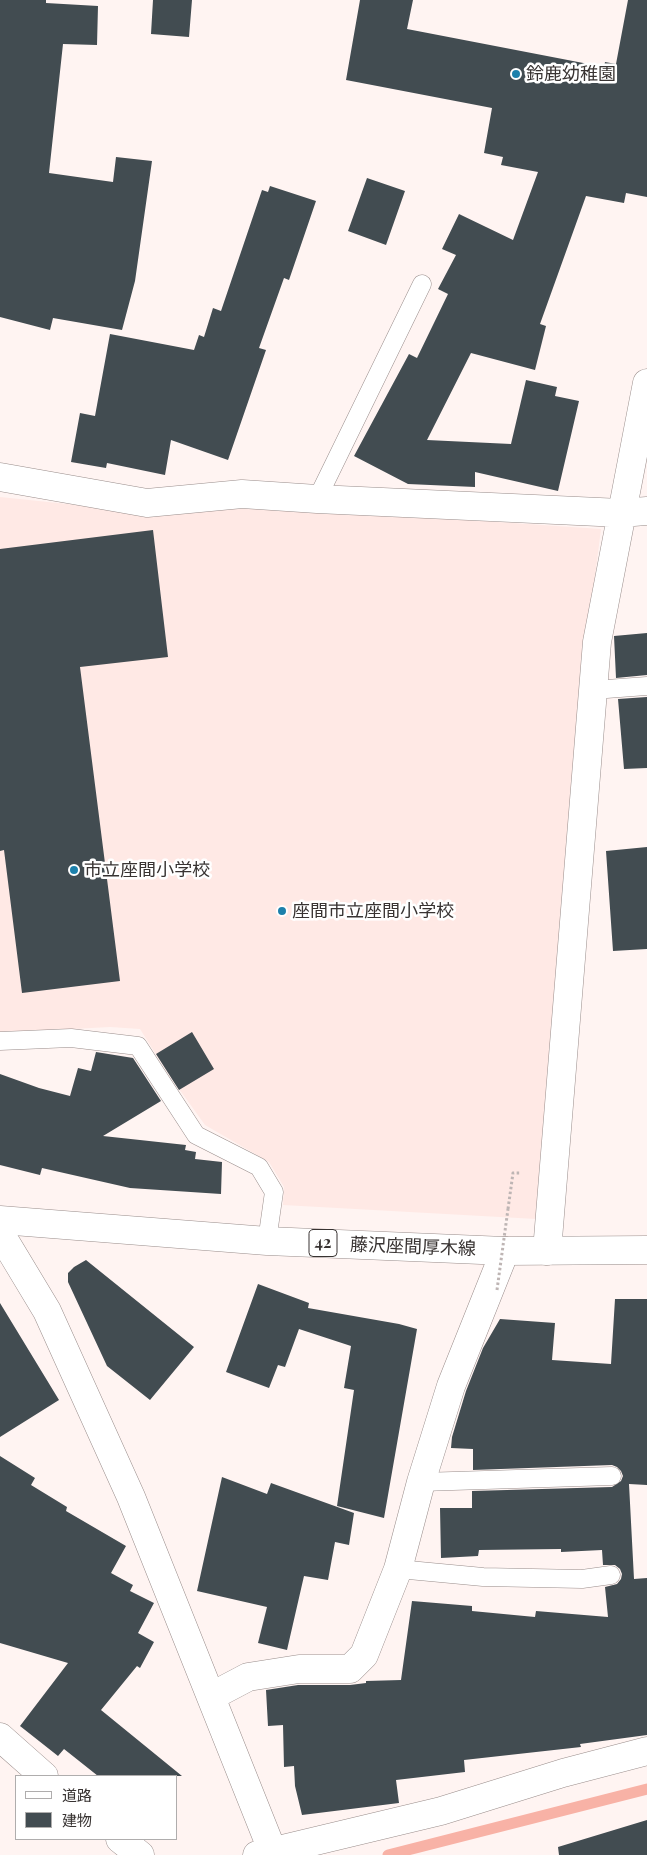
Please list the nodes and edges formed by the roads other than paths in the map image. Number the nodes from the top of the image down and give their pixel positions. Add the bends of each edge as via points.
1 (422, 284) dead end
2 (647, 383) edge
3 (0, 476) edge
4 (317, 499) junction
5 (634, 512) edge
6 (647, 686) edge
7 (593, 690) junction
8 (0, 1041) edge
9 (0, 1220) edge
10 (0, 1233) edge
11 (267, 1241) junction
12 (647, 1250) edge
13 (504, 1251) junction
14 (547, 1251) junction
15 (612, 1476) dead end
16 (421, 1482) junction
17 (398, 1569) junction
18 (611, 1575) dead end
19 (212, 1696) junction
20 (0, 1737) edge
21 (647, 1751) edge
22 (43, 1775) edge
23 (121, 1840) edge
24 (268, 1854) edge
25 (140, 1855) edge

1 - 4 lane
2 - 5 street
3 - 4 street via 147,502 242,494
4 - 5 street
5 - 7 street via 596,642
6 - 7 lane
7 - 14 street
8 - 11 lane via 71,1038 138,1046 196,1135 259,1167 274,1192
9 - 11 street, 藤沢座間厚木線 / 42
10 - 19 street via 47,1311 131,1497
11 - 13 street, 藤沢座間厚木線 / 42
12 - 14 street, 藤沢座間厚木線 / 42
13 - 14 street, 藤沢座間厚木線 / 42
13 - 16 street via 451,1386
15 - 16 lane
16 - 17 street
17 - 18 lane via 483,1577 582,1579
17 - 19 street via 364,1655 350,1669 299,1669 248,1677
19 - 24 street
20 - 22 street
21 - 24 street via 441,1811
23 - 25 street

